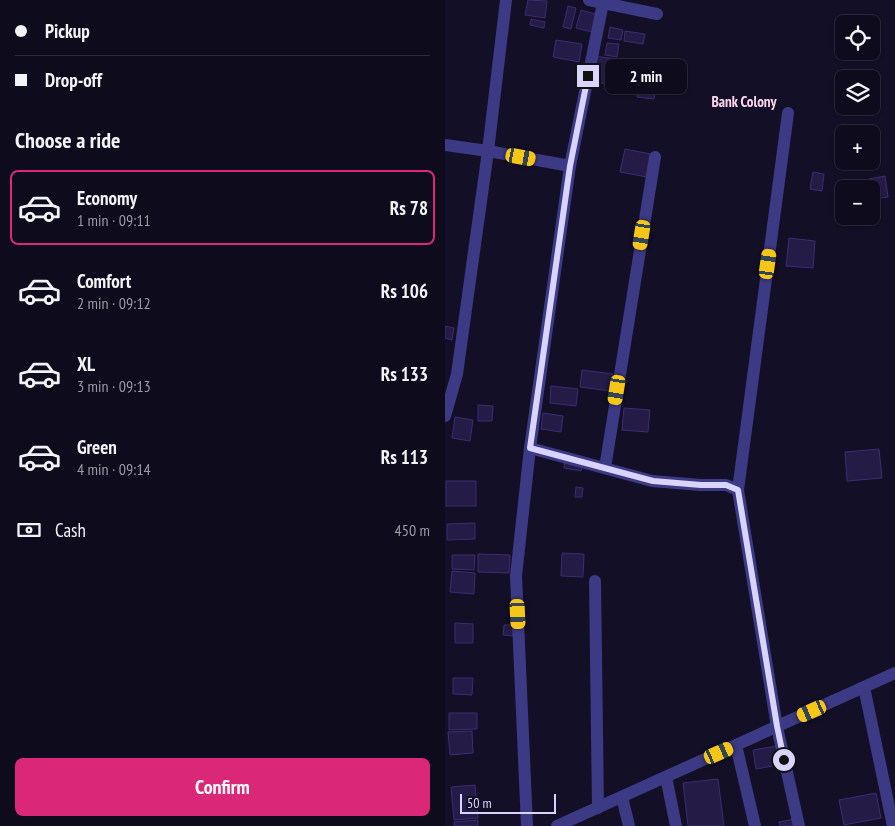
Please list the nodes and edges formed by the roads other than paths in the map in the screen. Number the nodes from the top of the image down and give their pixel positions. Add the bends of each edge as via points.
1 (506, 0) edge
2 (589, 0) edge
3 (603, 3) junction
4 (657, 14) dead end
5 (788, 113) dead end
6 (445, 145) edge
7 (488, 151) junction
8 (655, 157) dead end
9 (570, 166) junction
10 (445, 416) edge
11 (530, 448) junction
12 (605, 468) junction
13 (738, 490) junction
14 (595, 581) dead end
15 (895, 673) edge
16 (864, 687) junction
17 (777, 726) junction
18 (736, 745) junction
19 (666, 777) junction
20 (622, 797) junction
21 (597, 808) junction
22 (527, 826) edge
23 (557, 826) edge
24 (629, 826) edge
25 (676, 826) edge
26 (755, 826) edge
27 (799, 826) edge
28 (893, 826) edge

1 - 7 street
2 - 3 street
3 - 4 street
3 - 9 street
5 - 13 street
6 - 7 street
7 - 9 street
7 - 10 street via 457,374
8 - 12 street
9 - 11 street
11 - 12 street
11 - 22 street via 516,576
12 - 13 street via 653,481 726,485
13 - 17 street
14 - 21 street
15 - 16 street
16 - 17 street
16 - 28 street
17 - 18 street
17 - 27 street
18 - 19 street
18 - 26 street
19 - 20 street
19 - 25 street
20 - 21 street
20 - 24 street
21 - 23 street

